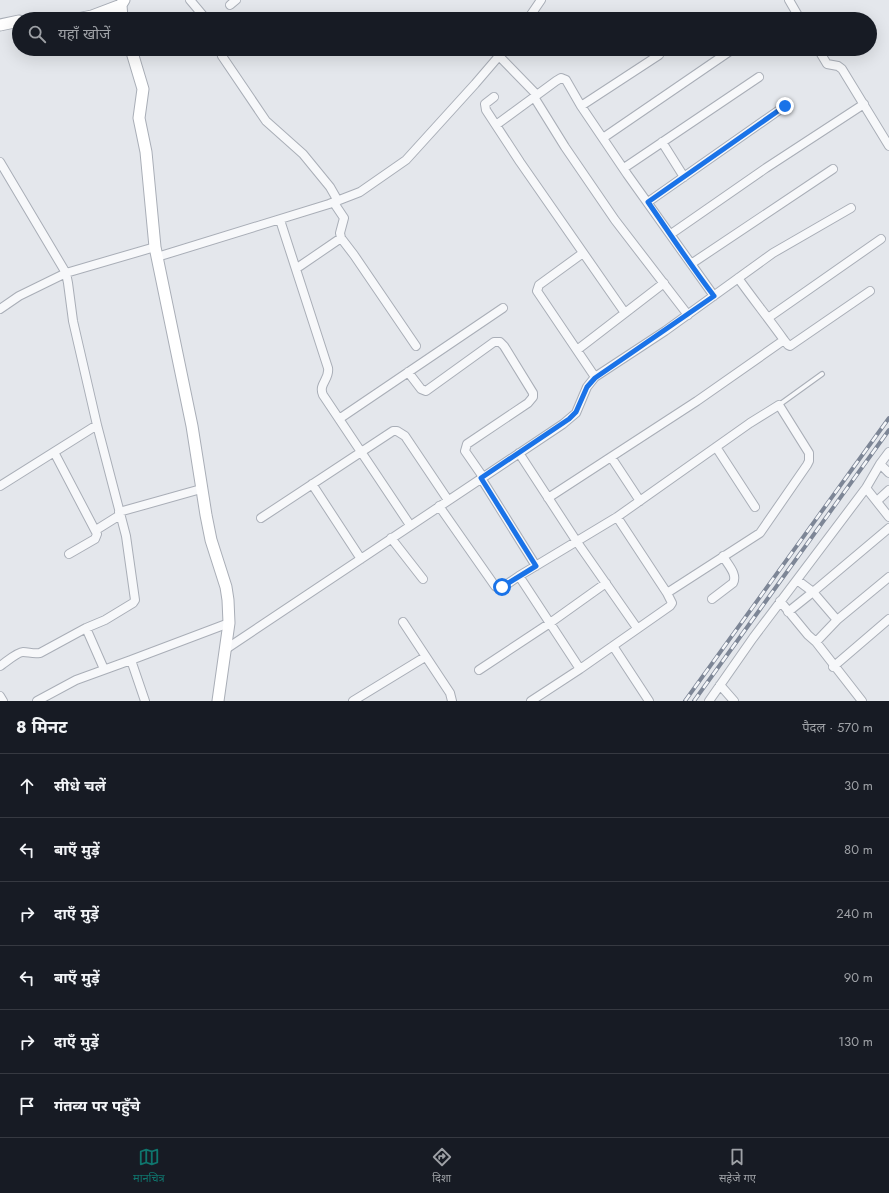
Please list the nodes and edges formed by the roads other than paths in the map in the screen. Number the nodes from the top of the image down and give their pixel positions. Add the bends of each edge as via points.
1 (190, 0) edge
2 (541, 0) edge
3 (789, 0) edge
4 (123, 3) edge
5 (102, 12) edge
6 (200, 12) edge
7 (533, 12) edge
8 (796, 12) edge
9 (12, 22) edge
10 (0, 25) edge
11 (133, 56) edge
12 (222, 56) edge
13 (498, 56) edge
14 (505, 56) edge
15 (657, 56) edge
16 (723, 56) edge
17 (822, 56) edge
18 (759, 77) dead end
19 (536, 96) junction
20 (494, 97) dead end
21 (864, 104) junction
22 (581, 106) junction
23 (785, 106) dead end
24 (496, 125) junction
25 (603, 138) junction
26 (662, 142) junction
27 (889, 146) edge
28 (0, 162) edge
29 (624, 168) junction
30 (833, 169) dead end
31 (684, 177) junction
32 (336, 202) junction
33 (648, 202) junction
34 (851, 208) dead end
35 (280, 220) junction
36 (671, 234) junction
37 (341, 238) junction
38 (881, 239) dead end
39 (156, 252) junction
40 (583, 253) junction
41 (691, 264) junction
42 (300, 266) dead end
43 (66, 273) junction
44 (738, 278) junction
45 (664, 283) junction
46 (870, 291) dead end
47 (714, 296) junction
48 (503, 308) dead end
49 (0, 309) edge
50 (625, 313) junction
51 (688, 314) junction
52 (768, 318) junction
53 (784, 340) junction
54 (416, 346) dead end
55 (577, 350) junction
56 (408, 372) junction
57 (822, 374) dead end
58 (595, 378) junction
59 (779, 405) junction
60 (340, 419) junction
61 (97, 425) junction
62 (716, 447) junction
63 (54, 452) junction
64 (362, 452) junction
65 (889, 452) edge
66 (519, 453) junction
67 (611, 457) junction
68 (880, 464) junction
69 (889, 473) edge
70 (482, 478) junction
71 (312, 484) junction
72 (0, 486) edge
73 (866, 488) junction
74 (201, 489) junction
75 (889, 490) edge
76 (548, 498) junction
77 (448, 500) junction
78 (640, 501) junction
79 (877, 501) junction
80 (439, 506) junction
81 (755, 507) dead end
82 (120, 513) junction
83 (617, 517) junction
84 (889, 517) edge
85 (261, 518) dead end
86 (410, 525) junction
87 (889, 528) edge
88 (96, 530) junction
89 (392, 538) junction
90 (576, 542) junction
91 (69, 554) dead end
92 (723, 556) junction
93 (361, 559) junction
94 (536, 566) junction
95 (519, 576) junction
96 (889, 577) edge
97 (423, 579) dead end
98 (797, 580) junction
99 (606, 583) junction
100 (813, 592) junction
101 (667, 593) junction
102 (712, 599) dead end
103 (780, 601) junction
104 (788, 612) junction
105 (889, 619) edge
106 (837, 620) junction
107 (403, 622) dead end
108 (229, 623) junction
109 (550, 623) junction
110 (86, 628) junction
111 (637, 628) junction
112 (816, 642) junction
113 (612, 646) junction
114 (226, 649) junction
115 (425, 657) junction
116 (131, 660) junction
117 (0, 666) edge
118 (834, 667) junction
119 (580, 669) junction
120 (104, 670) junction
121 (479, 670) dead end
122 (720, 685) junction
123 (0, 696) edge
124 (3, 701) edge
125 (37, 701) edge
126 (145, 701) edge
127 (218, 701) edge
128 (353, 701) edge
129 (452, 701) edge
130 (531, 701) edge
131 (649, 701) edge
132 (709, 701) edge
133 (734, 701) edge
134 (862, 701) edge

1 - 6 street
2 - 7 street
3 - 8 street
4 - 5 street
9 - 10 street
11 - 39 street via 143,89 139,118 146,152
12 - 32 street via 266,121 303,154 330,187
13 - 32 street via 406,160 360,192
14 - 19 street
15 - 22 street
16 - 25 street
17 - 21 street via 827,64 842,69
18 - 26 street
19 - 22 street via 561,78 566,80
19 - 24 street
19 - 45 street via 565,147 615,220
20 - 24 street via 484,106
21 - 27 street
21 - 36 street
22 - 25 street
23 - 31 street
24 - 40 street
25 - 29 street
26 - 29 street
26 - 31 street
28 - 43 street
29 - 33 street
30 - 41 street
31 - 33 street
32 - 35 street
32 - 37 street via 344,218
33 - 36 street
34 - 44 street
35 - 39 street
35 - 60 street via 328,368 328,375 321,391
36 - 41 street
37 - 42 street
37 - 54 street
38 - 52 street
39 - 43 street
39 - 74 street via 192,426
40 - 50 street
40 - 55 street via 539,285 537,291
41 - 47 street
43 - 49 street via 19,296
43 - 61 street via 73,321
44 - 47 street
44 - 52 street
45 - 50 street
45 - 51 street
46 - 53 street via 790,346
47 - 51 street
48 - 56 street
50 - 55 street
51 - 58 street
52 - 53 street
53 - 67 street
55 - 58 street
56 - 60 street
56 - 70 street via 421,389 426,391 494,342 500,342 504,346 533,397 468,444 465,450
57 - 59 lane
58 - 66 street via 587,387 576,412 569,419
59 - 62 street
59 - 92 street via 809,453 809,461 760,533
60 - 64 street
61 - 63 street
61 - 82 street
62 - 78 street
62 - 81 street
63 - 72 street
63 - 88 street
64 - 71 street
64 - 77 street via 393,431 402,432
64 - 86 street
65 - 68 street
66 - 70 street
66 - 76 street
67 - 76 street
67 - 78 street
68 - 69 street
68 - 73 street
70 - 77 street
70 - 94 street
71 - 85 street
71 - 93 street
73 - 79 street
73 - 98 street
74 - 82 street
74 - 108 street via 211,540 226,587
75 - 79 street
76 - 90 street
77 - 80 street
78 - 83 street
79 - 84 street
80 - 86 street
80 - 95 street via 495,586 502,587
82 - 88 street
82 - 110 street via 126,536 135,600 105,620
83 - 90 street
83 - 101 street
86 - 89 street
87 - 100 street
88 - 91 street via 95,540
89 - 93 street
89 - 97 street
90 - 94 street
90 - 99 street
92 - 101 street
92 - 102 street via 735,580
93 - 114 street
94 - 95 street
95 - 109 street
96 - 106 street
98 - 100 street
98 - 103 street
99 - 109 street
99 - 111 street
100 - 104 street
100 - 106 street
101 - 111 street via 672,604
103 - 104 street
103 - 122 street
104 - 112 street
105 - 118 street
106 - 112 street
107 - 115 street
108 - 114 street
108 - 116 street
109 - 119 street
109 - 121 street
110 - 117 street via 40,653 18,653
110 - 120 street
111 - 113 street
112 - 118 street
113 - 119 street
113 - 131 street
114 - 127 street
115 - 128 street
115 - 129 street via 450,693
116 - 120 street
116 - 126 street
118 - 134 street
119 - 130 street
120 - 125 street via 76,680
122 - 132 street
122 - 133 street
123 - 124 street

